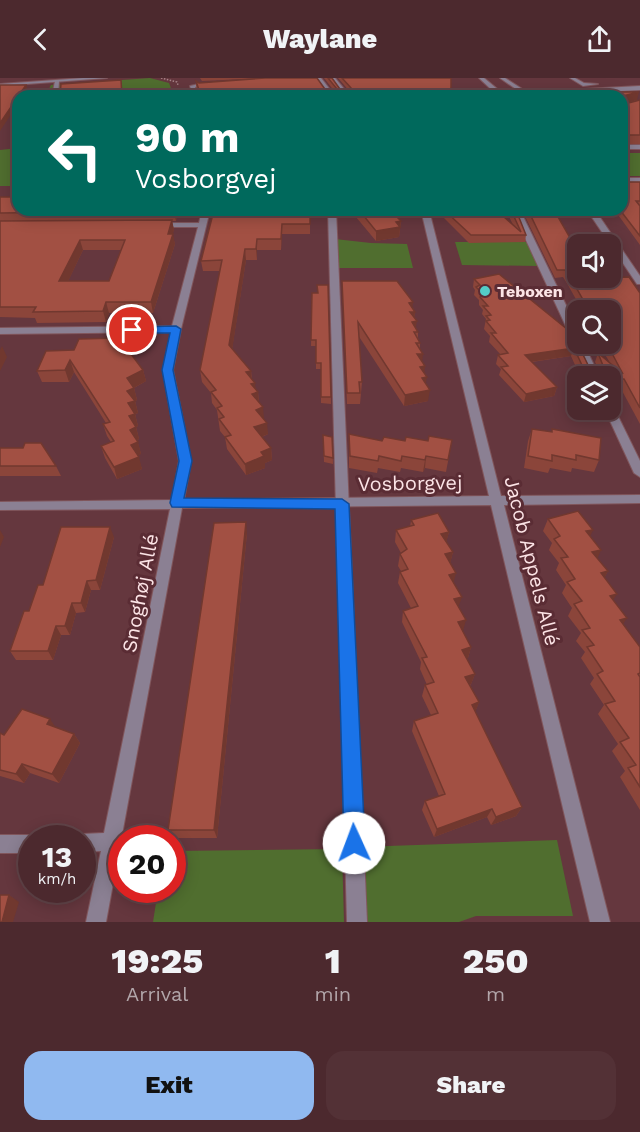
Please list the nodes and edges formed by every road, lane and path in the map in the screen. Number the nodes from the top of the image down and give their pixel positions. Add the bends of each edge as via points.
1 (105, 78) edge
2 (161, 78) edge
3 (196, 78) edge
4 (318, 78) edge
5 (332, 78) edge
6 (481, 78) edge
7 (502, 78) edge
8 (572, 78) edge
9 (9, 81) edge
10 (57, 81) junction
11 (629, 81) dead end
12 (0, 84) edge
13 (207, 84) edge
14 (199, 85) junction
15 (66, 88) edge
16 (640, 88) edge
17 (56, 89) joint
18 (179, 89) dead end
19 (194, 90) edge
20 (327, 90) edge
21 (342, 90) edge
22 (497, 90) edge
23 (520, 90) edge
24 (602, 90) edge
25 (205, 216) edge
26 (332, 216) edge
27 (427, 216) edge
28 (519, 216) edge
29 (595, 216) edge
30 (143, 225) edge
31 (203, 225) junction
32 (640, 282) edge
33 (567, 319) edge
34 (176, 329) junction
35 (0, 331) edge
36 (615, 420) edge
37 (640, 473) edge
38 (640, 499) edge
39 (498, 501) junction
40 (177, 503) junction
41 (342, 504) junction
42 (0, 506) edge
43 (114, 825) edge
44 (0, 844) edge
45 (18, 844) edge
46 (108, 858) edge
47 (96, 922) edge
48 (357, 922) edge
49 (600, 922) edge

1 - 10 street
2 - 18 path via 177,82
3 - 14 street
4 - 20 street
5 - 21 street
6 - 22 street
7 - 23 street
8 - 11 street via 583,85
9 - 10 street
9 - 12 street
10 - 17 street
13 - 14 street
14 - 19 street via 192,86
15 - 17 street
16 - 24 street
25 - 31 street, Snoghøj Allé
26 - 41 street
27 - 39 street, Jacob Appels Allé
28 - 33 street
29 - 32 street
30 - 31 street
31 - 34 street, Snoghøj Allé
34 - 35 street
34 - 40 street, Snoghøj Allé via 168,370 185,461
36 - 37 street
38 - 39 street, Vosborgvej
39 - 41 street, Vosborgvej
39 - 49 street, Jacob Appels Allé
40 - 41 street, Vosborgvej
40 - 42 street, Vosborgvej
40 - 43 street, Snoghøj Allé
41 - 48 street
44 - 45 street
46 - 47 street, Snoghøj Allé

